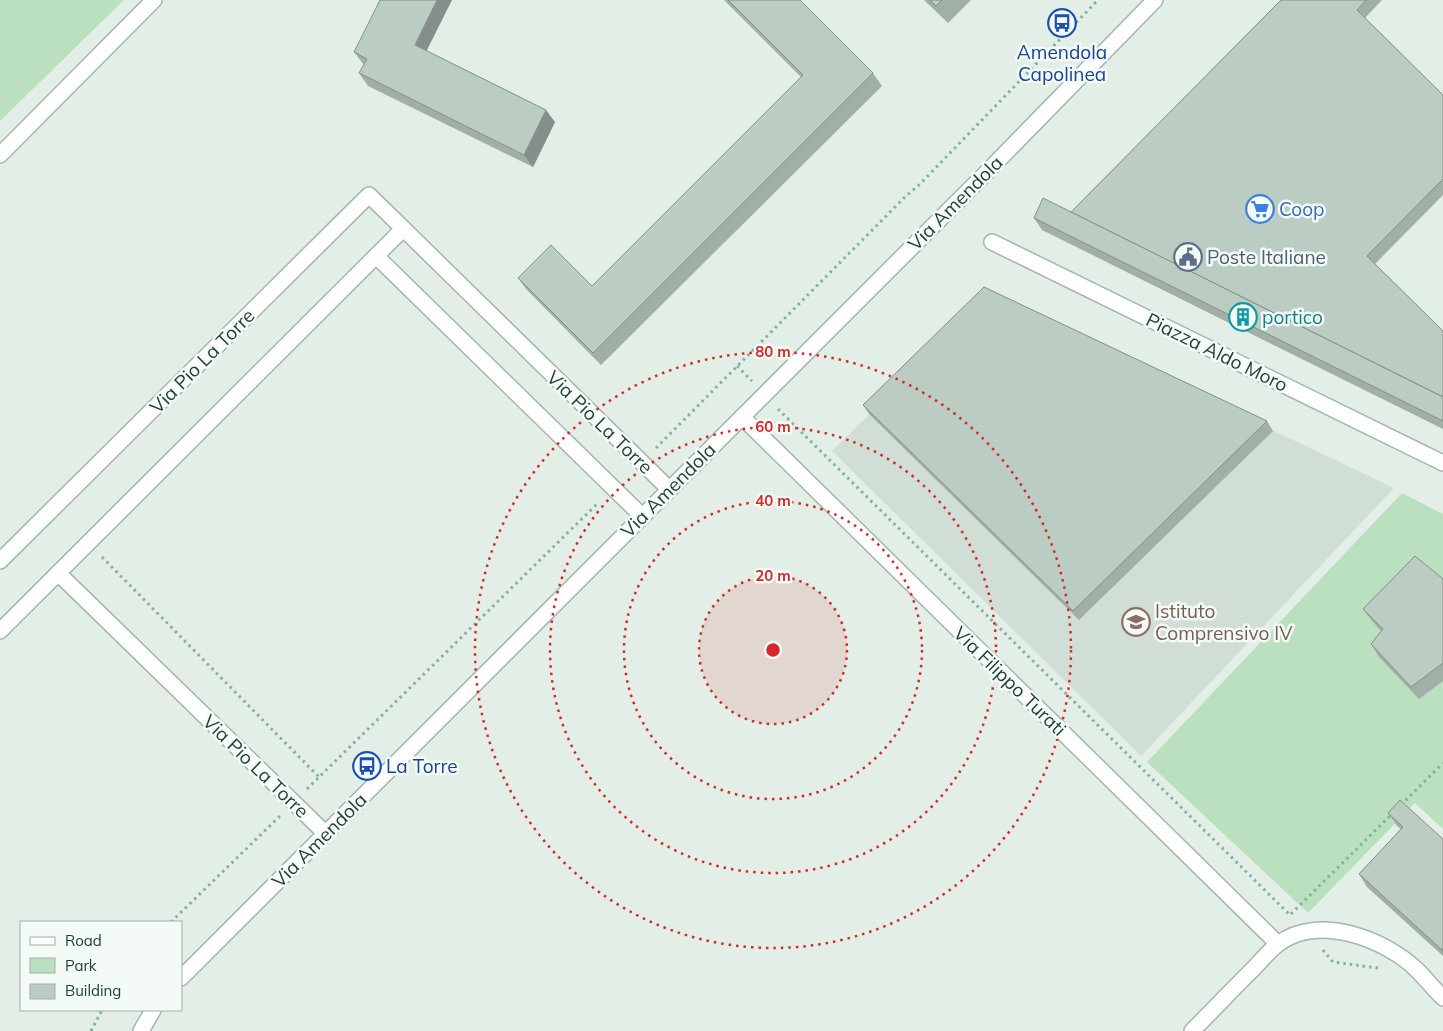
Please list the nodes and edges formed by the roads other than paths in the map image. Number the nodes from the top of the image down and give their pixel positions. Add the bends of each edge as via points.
1 (154, 0) edge
2 (1154, 0) edge
3 (0, 155) edge
4 (403, 229) junction
5 (992, 242) dead end
6 (376, 256) junction
7 (742, 417) junction
8 (1443, 462) edge
9 (668, 489) junction
10 (642, 516) junction
11 (0, 561) edge
12 (58, 573) junction
13 (0, 630) edge
14 (325, 833) junction
15 (1278, 944) junction
16 (182, 977) edge
17 (1443, 998) edge
18 (152, 1011) edge
19 (141, 1031) edge
20 (1192, 1031) edge

1 - 3 street
2 - 7 street, Via Amendola
4 - 6 street
4 - 9 street, Via Pio La Torre
4 - 11 street, Via Pio La Torre via 369,195
5 - 8 street, Piazza Aldo Moro
6 - 10 street, Via Pio La Torre
6 - 12 street
7 - 9 street, Via Amendola
7 - 15 street, Via Filippo Turati
9 - 10 street, Via Amendola
10 - 14 street, Via Amendola
12 - 13 street
12 - 14 street, Via Pio La Torre
14 - 16 street, Via Amendola
15 - 17 street via 1300,932 1325,930 1349,933 1397,954
15 - 20 street
18 - 19 street

